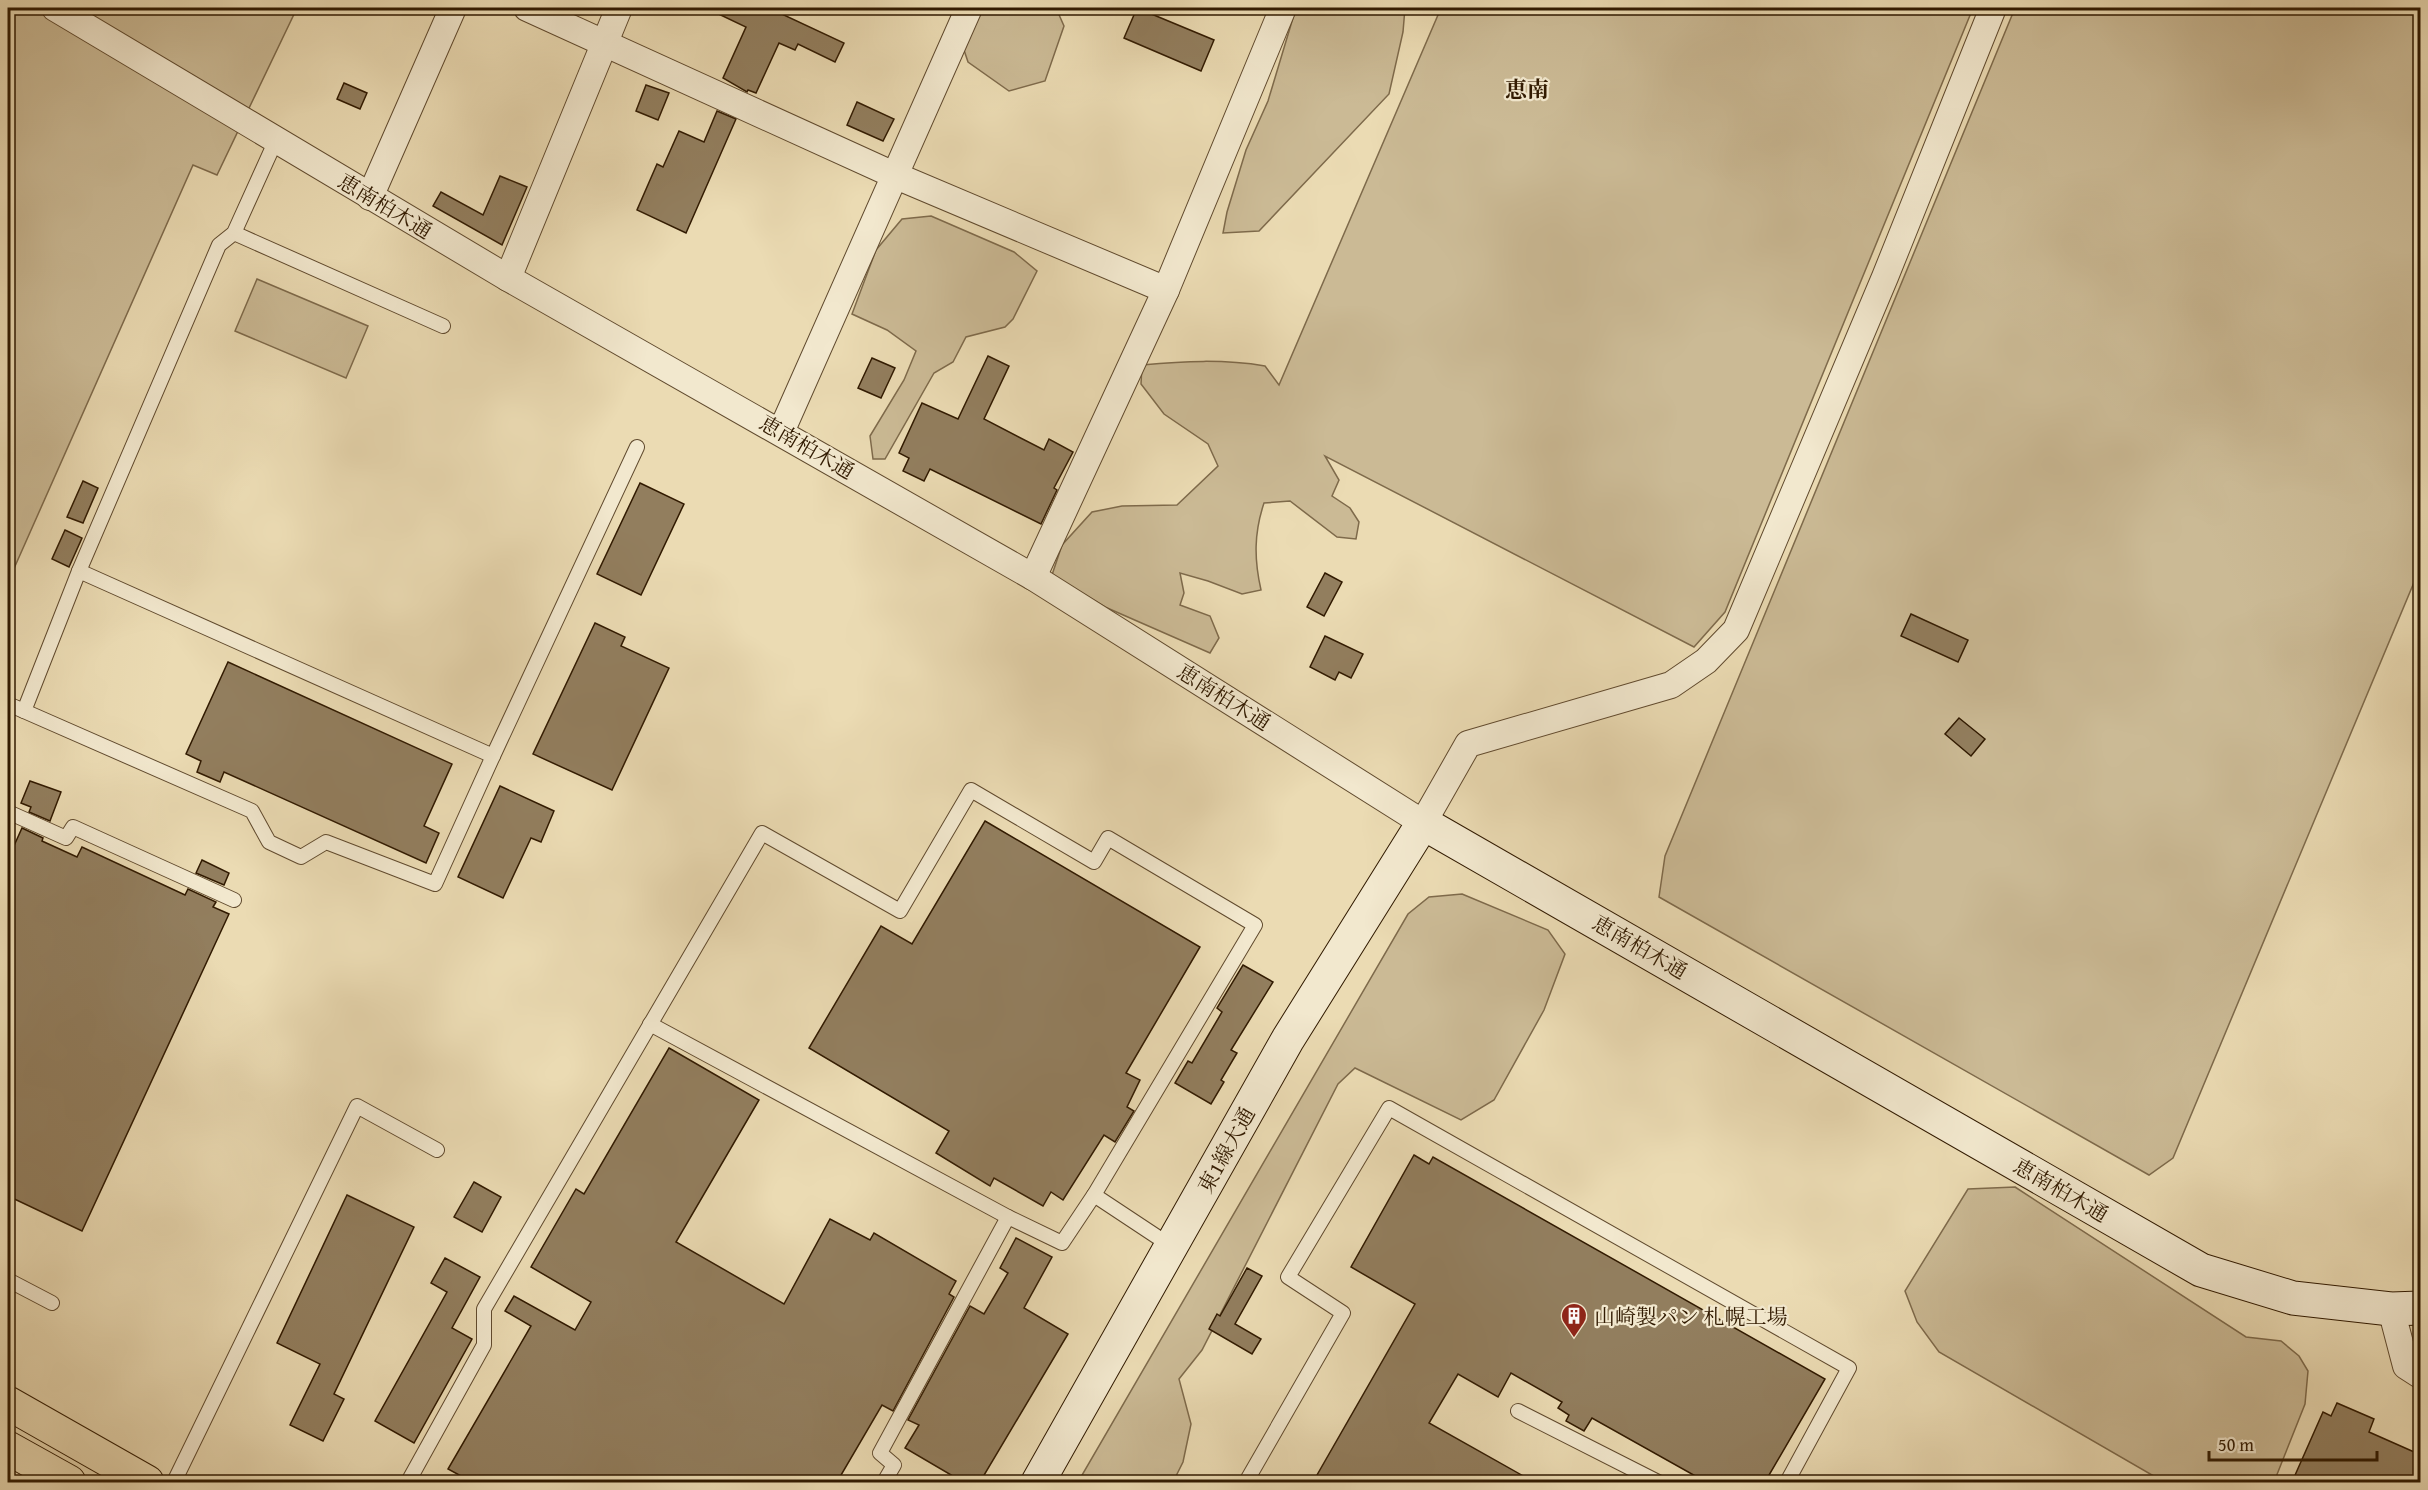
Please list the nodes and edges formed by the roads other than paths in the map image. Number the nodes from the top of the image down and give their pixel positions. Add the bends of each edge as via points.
1 (55, 8) edge
2 (453, 8) edge
3 (528, 8) edge
4 (619, 8) edge
5 (969, 8) edge
6 (1283, 8) edge
7 (1992, 8) edge
8 (605, 42) junction
9 (276, 140) junction
10 (894, 175) junction
11 (369, 197) junction
12 (234, 233) junction
13 (508, 278) junction
14 (1166, 290) junction
15 (443, 326) dead end
16 (781, 432) junction
17 (637, 447) dead end
18 (80, 571) junction
19 (1033, 577) junction
20 (8, 704) edge
21 (24, 711) junction
22 (493, 756) junction
23 (8, 812) edge
24 (1423, 823) junction
25 (234, 900) dead end
26 (650, 1024) junction
27 (437, 1150) dead end
28 (1094, 1195) junction
29 (1008, 1217) junction
30 (1171, 1246) junction
31 (8, 1280) edge
32 (52, 1303) dead end
33 (2406, 1308) edge
34 (2421, 1375) edge
35 (8, 1404) edge
36 (1518, 1411) dead end
37 (8, 1448) edge
38 (411, 1481) edge
39 (69, 1482) edge
40 (147, 1482) edge
41 (174, 1482) edge
42 (884, 1482) edge
43 (1038, 1482) edge
44 (1246, 1482) edge
45 (1658, 1482) edge
46 (1787, 1482) edge

1 - 9 street, 恵南柏木通
2 - 11 street
3 - 8 street
4 - 8 street
5 - 10 street
6 - 14 street
7 - 24 street via 1885,277 1736,630 1706,661 1671,685 1468,744
8 - 10 street
8 - 13 street
9 - 11 street, 恵南柏木通
9 - 12 lane
10 - 14 street
10 - 16 street
11 - 13 street, 恵南柏木通
12 - 15 lane
12 - 18 lane via 219,245
13 - 16 street, 恵南柏木通
14 - 19 street
16 - 19 street, 恵南柏木通
17 - 22 lane
18 - 21 lane
18 - 22 lane
19 - 24 street, 恵南柏木通
20 - 21 lane
21 - 22 lane via 252,811 270,842 302,857 326,842 435,884
23 - 25 lane via 66,838 73,826
24 - 30 street, 東1線大通 via 1288,1039
24 - 33 street, 恵南柏木通 via 2201,1270 2293,1298
26 - 28 lane via 762,833 900,911 971,790 1094,862 1108,838 1255,925
26 - 29 lane
26 - 38 lane via 484,1309 484,1345
27 - 41 lane via 357,1106
28 - 29 lane via 1062,1243
28 - 30 lane
29 - 42 lane via 880,1453 894,1465
30 - 43 street, 東1線大通
31 - 32 lane
33 - 34 street via 2406,1366
35 - 40 main road
36 - 45 lane
37 - 39 main road
44 - 46 lane via 1343,1313 1288,1277 1389,1108 1849,1368

